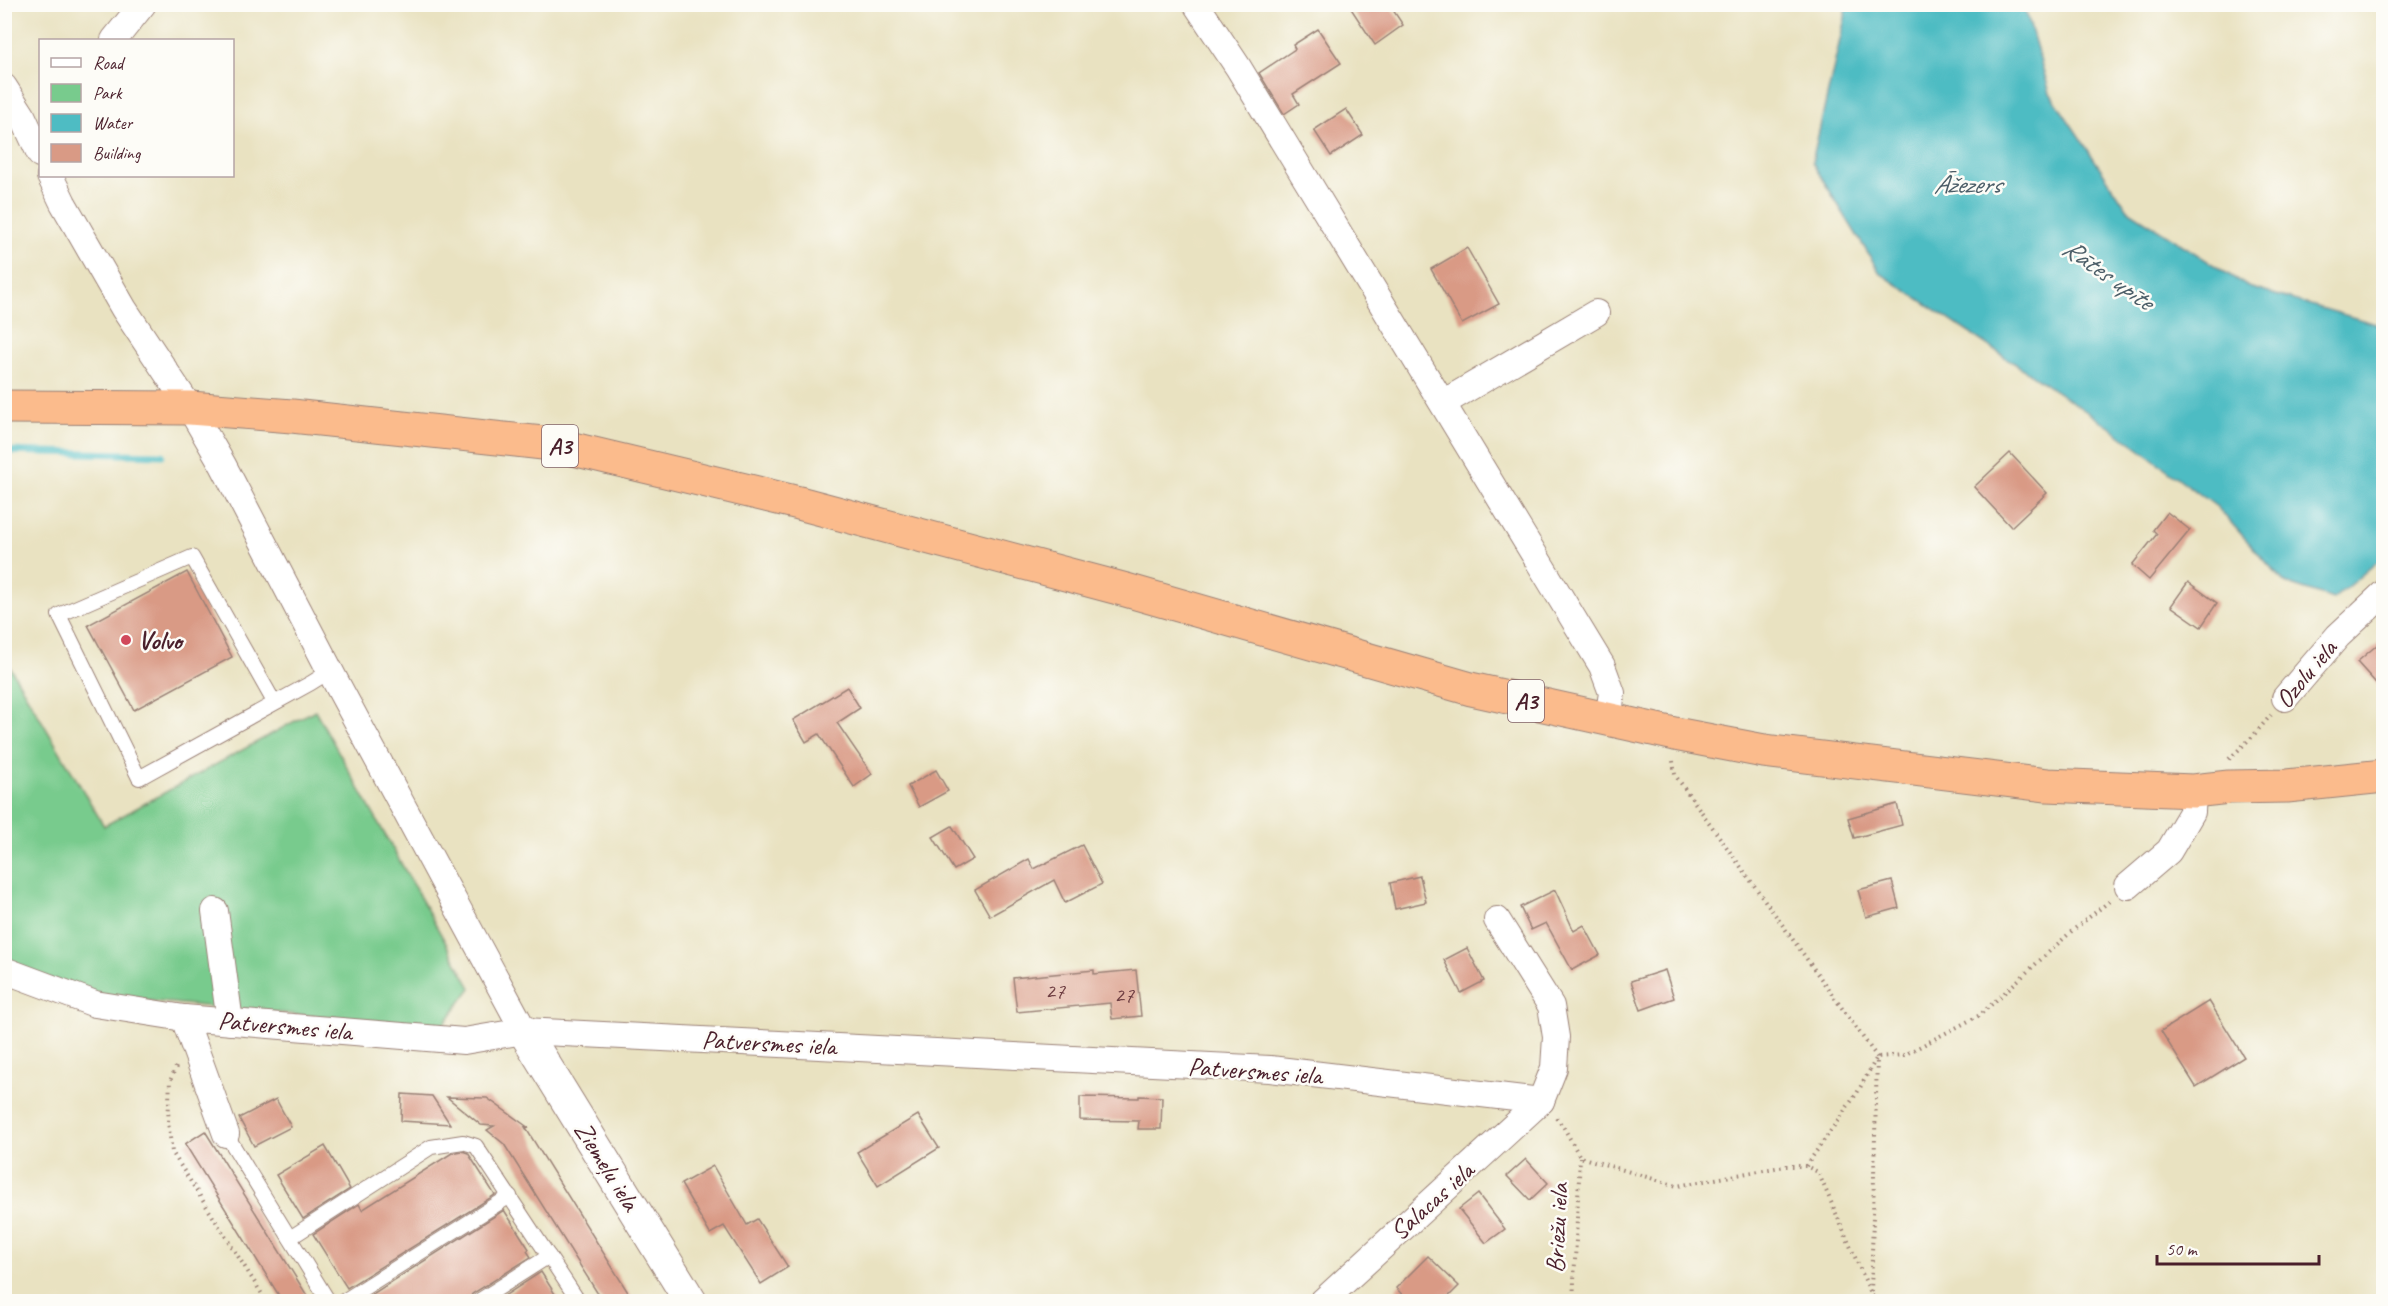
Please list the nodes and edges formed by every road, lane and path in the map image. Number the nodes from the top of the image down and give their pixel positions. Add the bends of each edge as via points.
1 (143, 4) edge
2 (1196, 4) edge
3 (115, 39) edge
4 (4, 87) edge
5 (38, 142) edge
6 (50, 177) edge
7 (1596, 313) dead end
8 (1443, 402) junction
9 (4, 407) edge
10 (190, 408) junction
11 (2384, 593) edge
12 (330, 671) junction
13 (2285, 698) joint
14 (274, 702) junction
15 (1608, 718) junction
16 (1675, 734) junction
17 (2230, 758) dead end
18 (2384, 776) edge
19 (2193, 791) junction
20 (2128, 886) joint
21 (216, 911) dead end
22 (1497, 920) dead end
23 (4, 970) edge
24 (230, 1022) junction
25 (187, 1027) junction
26 (524, 1031) junction
27 (1877, 1058) junction
28 (1541, 1101) junction
29 (226, 1134) joint
30 (1580, 1158) junction
31 (1806, 1166) junction
32 (510, 1196) junction
33 (290, 1238) junction
34 (549, 1256) junction
35 (1871, 1294) junction
36 (267, 1302) edge
37 (329, 1302) edge
38 (342, 1302) edge
39 (477, 1302) edge
40 (579, 1302) edge
41 (691, 1302) edge
42 (1322, 1302) edge
43 (1573, 1302) edge
44 (1877, 1302) edge

1 - 3 street
2 - 8 street
4 - 5 street
6 - 10 street via 123,309
7 - 8 street
8 - 15 street via 1602,666 1612,693
9 - 10 highway, A3
10 - 12 street
10 - 15 highway, A3 via 552,444 766,495 1115,587 1471,689
11 - 13 street, Ozolu iela via 2338,636
12 - 14 lane
12 - 26 street
13 - 17 path, Ozolu iela
14 - 14 lane via 139,778 59,615 192,557
15 - 16 highway, A3
16 - 19 highway, A3 via 1764,751 2047,784
16 - 27 path via 1675,775
18 - 19 highway, A3
19 - 20 street via 2192,812 2169,851
20 - 27 path via 1980,1015 1904,1054
21 - 24 street
22 - 28 street via 1551,1006 1556,1037 1554,1068
23 - 25 street, Patversmes iela via 95,1004
24 - 25 street, Patversmes iela
24 - 26 street, Patversmes iela via 464,1041
25 - 29 street
25 - 36 path via 170,1081 168,1122 172,1152
26 - 28 street, Patversmes iela via 1270,1069
26 - 41 street, Ziemeļu iela
27 - 31 path
27 - 35 path
28 - 30 path via 1563,1126
28 - 42 street, Salacas iela
29 - 33 lane
30 - 31 path via 1677,1186 1786,1166
30 - 43 path, Briežu iela
31 - 35 path via 1818,1172
32 - 33 lane via 476,1146 463,1142 431,1147
32 - 34 lane
32 - 38 lane
33 - 37 lane
34 - 39 lane
34 - 40 lane
35 - 44 path

